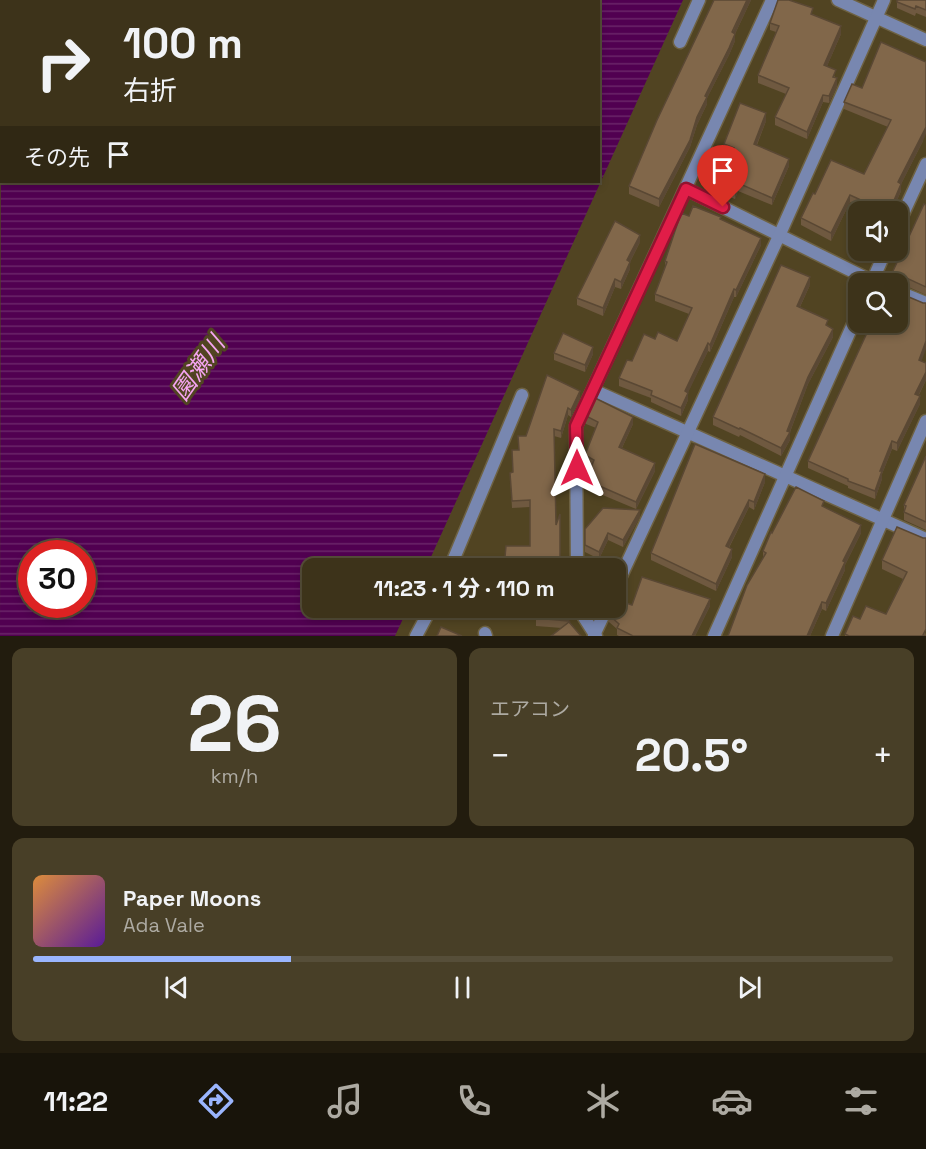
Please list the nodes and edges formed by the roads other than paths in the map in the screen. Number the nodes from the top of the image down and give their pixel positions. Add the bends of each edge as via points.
1 (699, 0) edge
2 (772, 0) edge
3 (838, 0) edge
4 (884, 0) edge
5 (876, 17) junction
6 (926, 40) edge
7 (680, 42) dead end
8 (926, 164) edge
9 (686, 189) junction
10 (908, 203) edge
11 (779, 236) junction
12 (854, 273) edge
13 (908, 296) edge
14 (926, 303) edge
15 (849, 333) edge
16 (592, 390) junction
17 (522, 395) dead end
18 (926, 421) edge
19 (687, 432) junction
20 (784, 476) junction
21 (884, 520) junction
22 (926, 539) edge
23 (454, 558) edge
24 (578, 558) edge
25 (626, 565) edge
26 (426, 618) edge
27 (584, 618) edge
28 (603, 618) edge
29 (595, 635) edge
30 (416, 636) edge
31 (714, 636) edge
32 (832, 636) edge

1 - 7 street
2 - 9 street
3 - 5 street
4 - 5 street
5 - 6 street
5 - 11 street
8 - 10 street
9 - 11 street
9 - 16 street
11 - 12 street
11 - 19 street
13 - 14 street
15 - 20 street
16 - 19 street
16 - 24 street via 576,426
17 - 23 street
18 - 21 street
19 - 20 street
19 - 25 street
20 - 21 street
20 - 31 street
21 - 22 street
21 - 32 street
26 - 30 street
27 - 29 street
28 - 29 street

